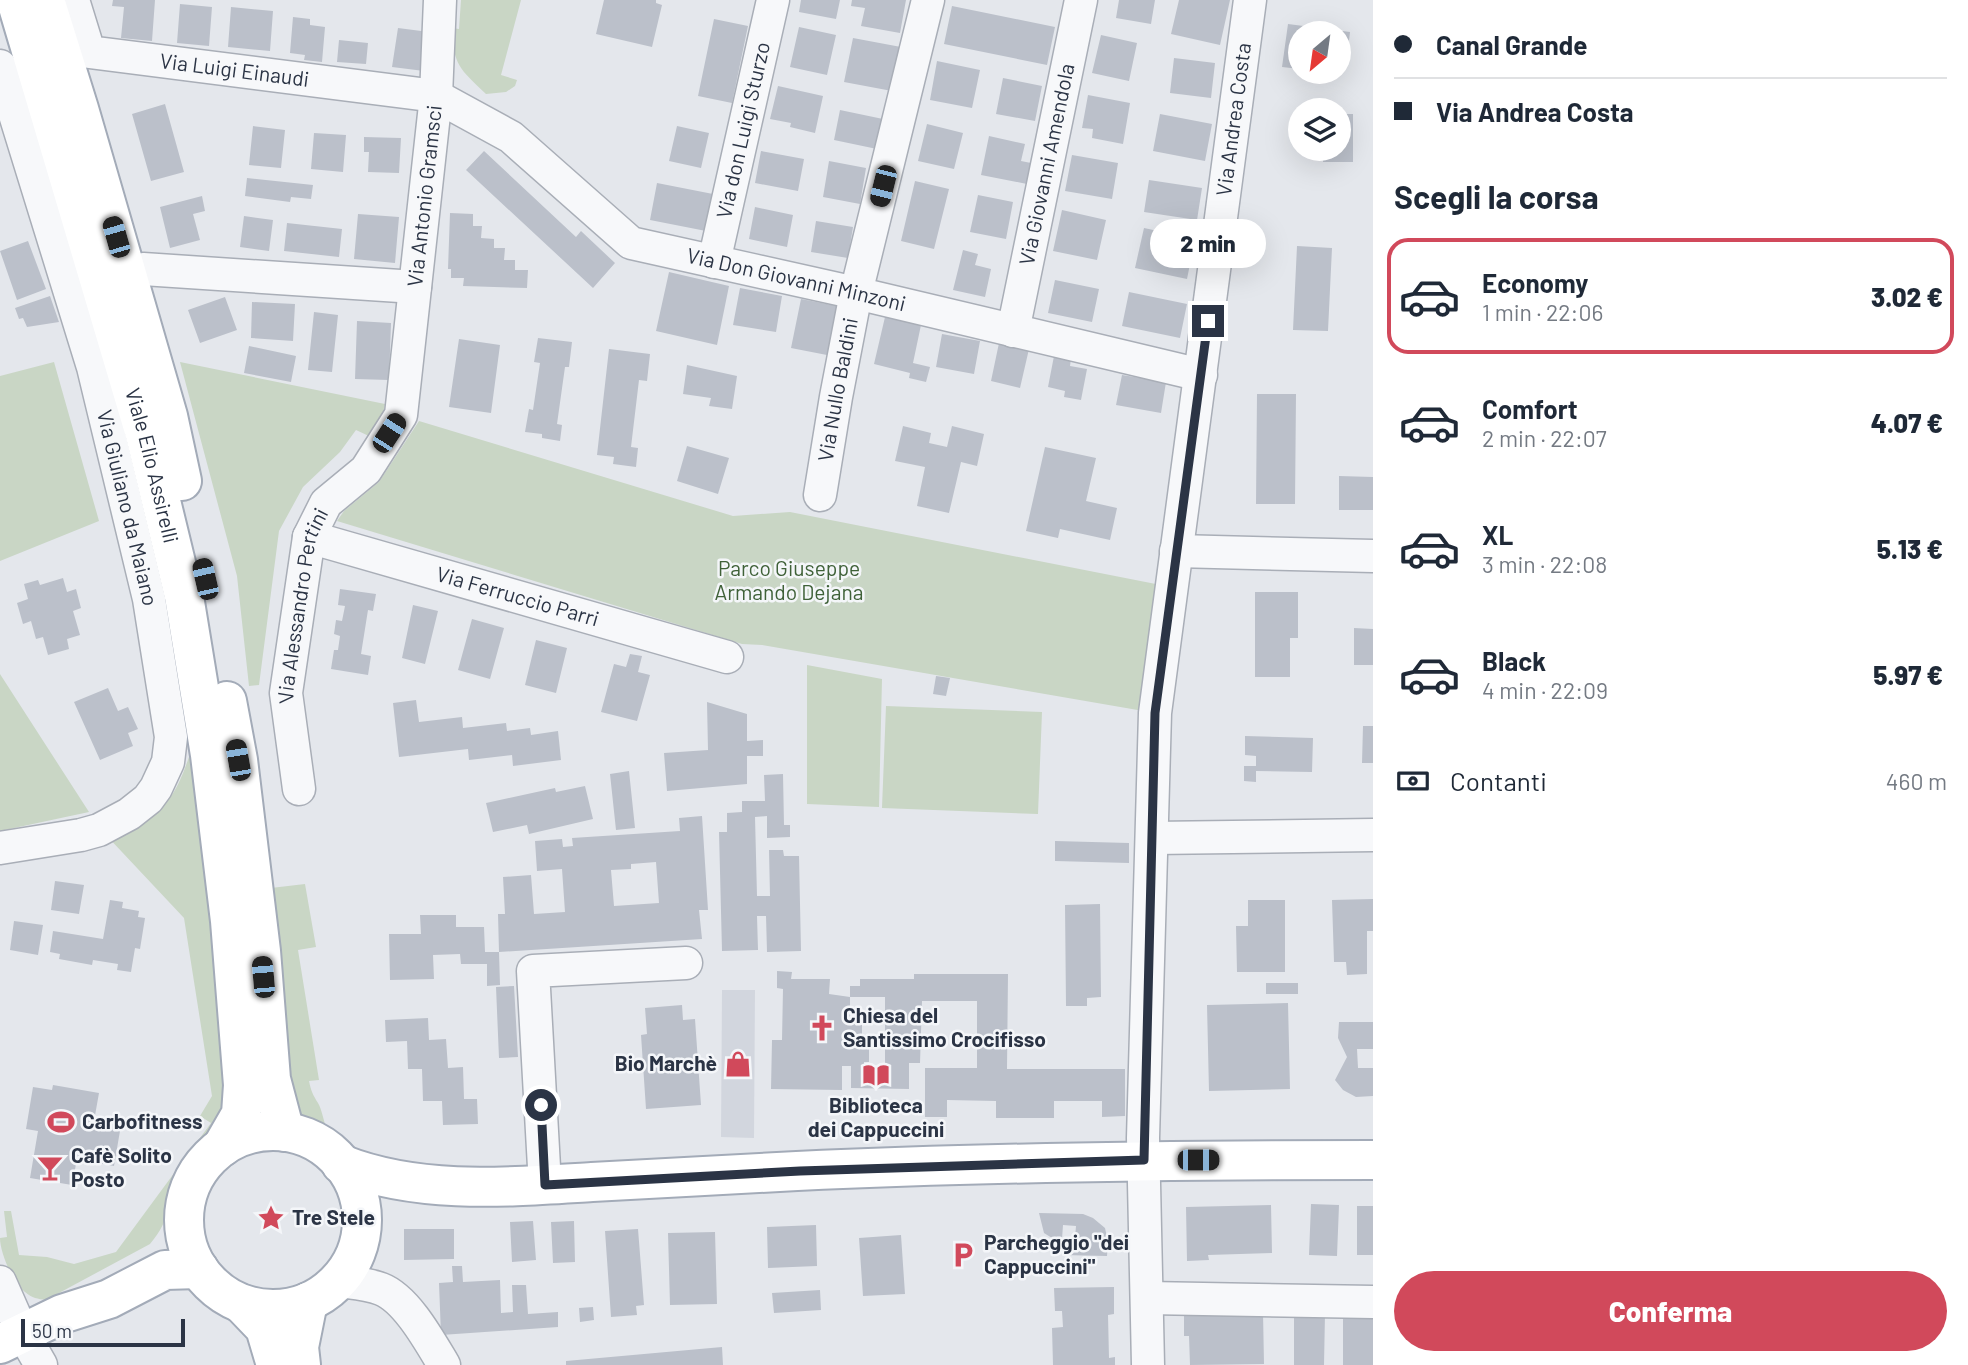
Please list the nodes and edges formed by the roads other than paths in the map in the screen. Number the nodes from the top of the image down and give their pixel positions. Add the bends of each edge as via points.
1 (16, 0) edge
2 (45, 0) edge
3 (73, 0) edge
4 (440, 0) edge
5 (773, 0) edge
6 (928, 0) edge
7 (1081, 0) edge
8 (1250, 0) edge
9 (0, 66) edge
10 (436, 96) junction
11 (714, 262) junction
12 (143, 269) dead end
13 (415, 287) junction
14 (856, 293) junction
15 (1013, 331) junction
16 (1201, 375) junction
17 (820, 495) dead end
18 (309, 537) junction
19 (1176, 551) junction
20 (1373, 556) edge
21 (727, 657) dead end
22 (299, 789) dead end
23 (1373, 835) edge
24 (1153, 838) junction
25 (0, 848) edge
26 (686, 962) dead end
27 (285, 1132) junction
28 (222, 1147) junction
29 (1144, 1160) junction
30 (1373, 1160) edge
31 (341, 1164) junction
32 (545, 1185) junction
33 (473, 1186) junction
34 (184, 1216) junction
35 (362, 1223) junction
36 (199, 1269) junction
37 (0, 1282) edge
38 (323, 1292) junction
39 (1148, 1298) junction
40 (1373, 1302) edge
41 (242, 1304) junction
42 (34, 1339) edge
43 (440, 1364) edge
44 (276, 1365) edge
45 (301, 1365) edge
46 (1149, 1365) edge

1 - 28 main road, Viale Elio Assirelli via 144,431 184,596 227,893 243,1085 241,1114
2 - 27 main road, Viale Elio Assirelli via 168,416 205,579 238,760 271,1079
3 - 10 street, Via Luigi Einaudi via 89,52
4 - 10 street, Via Antonio Gramsci
5 - 11 street, Via don Luigi Sturzo
6 - 14 street, Via Nullo Baldini
7 - 15 street, Via Giovanni Amendola
8 - 16 street, Via Andrea Costa
9 - 25 street, Via Giuliano da Maiano via 93,367 149,599 171,737 168,762 156,788 129,814 81,835
10 - 11 street, Via Don Giovanni Minzoni via 511,136 631,243
10 - 13 street, Via Antonio Gramsci
11 - 14 street, Via Don Giovanni Minzoni
12 - 13 street, Via Antonio Gramsci
13 - 18 street, Via Alessandro Pertini via 401,415 366,470 326,503
14 - 15 street, Via Don Giovanni Minzoni
14 - 17 street, Via Nullo Baldini
15 - 16 street, Via Don Giovanni Minzoni
16 - 19 street, Via Andrea Costa
18 - 21 street, Via Ferruccio Parri
18 - 22 street, Via Alessandro Pertini via 286,693
19 - 20 street
19 - 24 street, Via Andrea Costa via 1155,713
23 - 24 street
24 - 29 street, Via Andrea Costa
26 - 32 street via 533,971
27 - 28 main road via 262,1132
27 - 31 main road via 325,1148
28 - 34 main road via 202,1165 189,1189
29 - 30 main road
29 - 32 main road
29 - 39 street, Via Andrea Costa
31 - 33 main road via 398,1181
31 - 35 main road via 353,1182
32 - 33 main road
33 - 35 main road via 385,1199
34 - 36 main road via 187,1244
34 - 42 main road via 157,1249 100,1282
35 - 38 main road via 355,1254
36 - 41 main road via 218,1290
36 - 42 main road via 166,1270
37 - 42 street
38 - 41 main road via 286,1308
38 - 43 street via 382,1289 394,1296 408,1310
38 - 45 main road via 299,1347
39 - 40 street
39 - 46 street, Via Andrea Costa
41 - 44 main road via 265,1328

